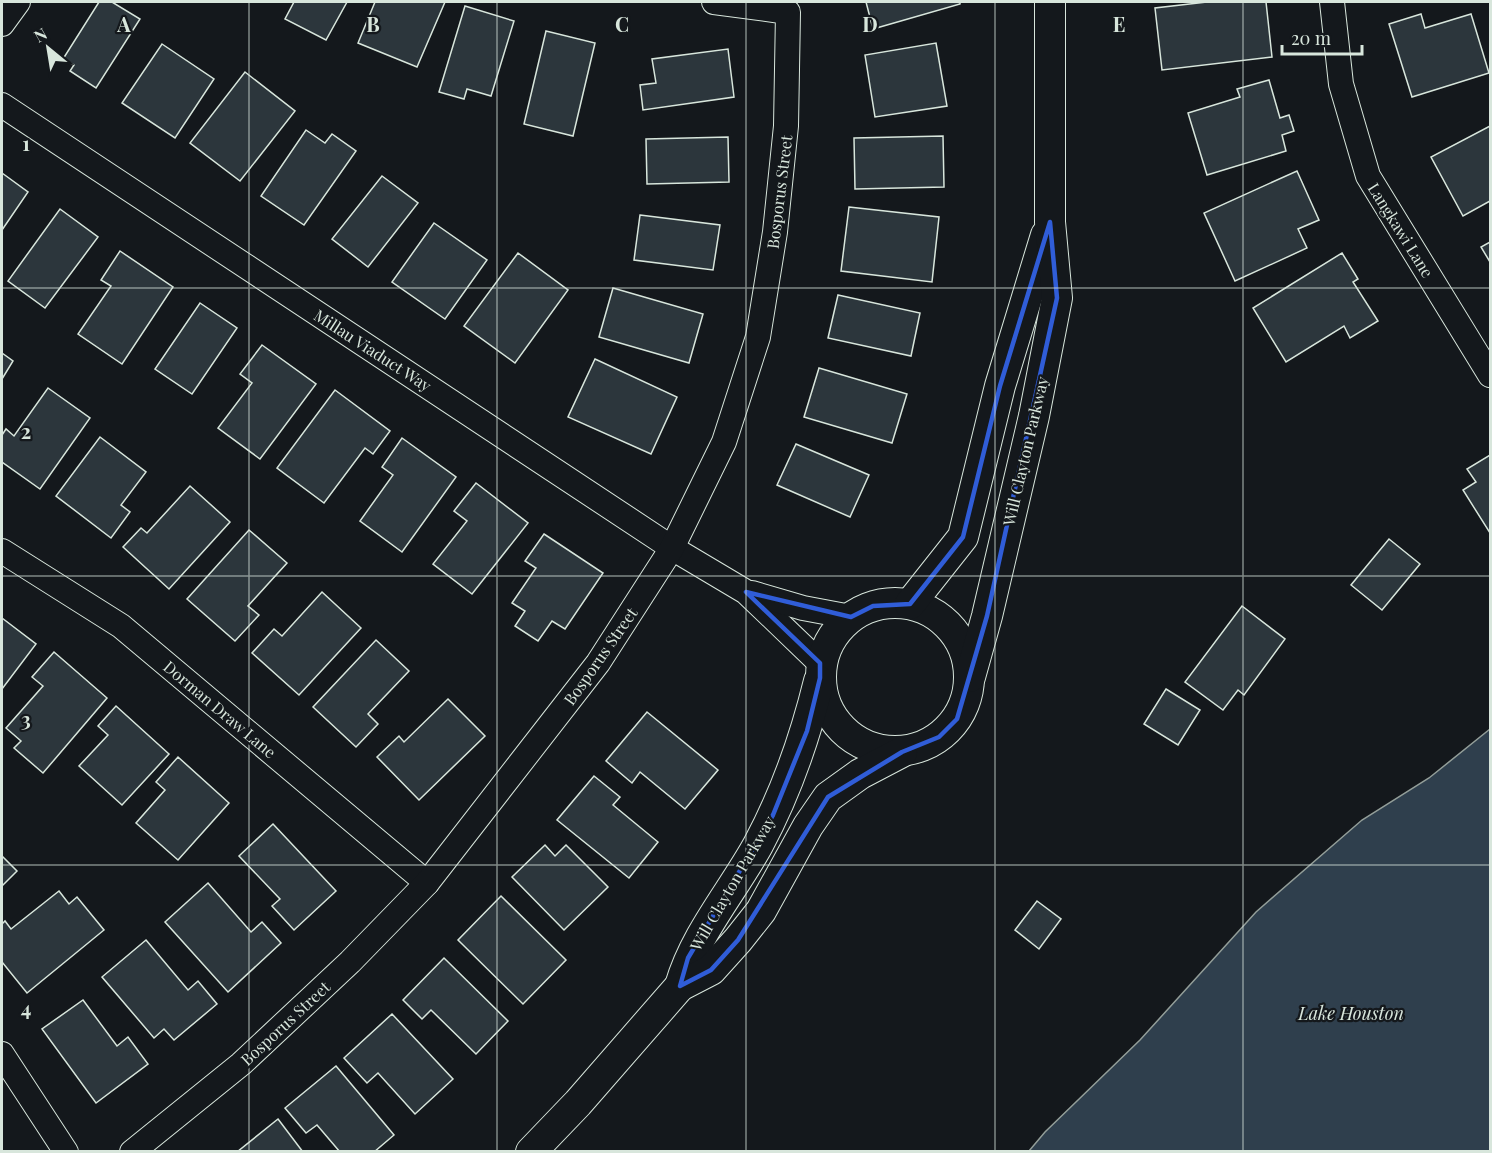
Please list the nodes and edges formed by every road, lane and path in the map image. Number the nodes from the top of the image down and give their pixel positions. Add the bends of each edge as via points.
1 (18, 2) edge
2 (714, 2) edge
3 (1050, 2) edge
4 (1332, 2) edge
5 (2, 24) edge
6 (2, 105) edge
7 (1050, 222) junction
8 (1491, 375) edge
9 (672, 548) junction
10 (2, 551) edge
11 (746, 592) junction
12 (910, 604) junction
13 (851, 617) junction
14 (820, 670) junction
15 (970, 677) junction
16 (902, 752) junction
17 (427, 883) junction
18 (680, 986) junction
19 (2, 1054) edge
20 (66, 1152) edge
21 (132, 1152) edge
22 (531, 1152) edge

1 - 5 street
2 - 9 street, Bosporus Street via 788,12 786,126 775,232 758,337 724,442
3 - 7 street, Will Clayton Parkway
4 - 8 street, Langkawi Lane via 1341,84 1368,176
6 - 9 street, Millau Viaduct Way
7 - 12 street, Will Clayton Parkway via 1000,386 963,537
7 - 15 street, Will Clayton Parkway via 1057,298 1031,428
9 - 11 street, Millau Viaduct Way
9 - 17 street, Bosporus Street via 598,663
10 - 17 street, Dorman Draw Lane via 121,626
11 - 13 street, Millau Viaduct Way
11 - 14 street, Millau Viaduct Way
12 - 13 street via 873,606
12 - 15 street via 942,618 957,634
13 - 14 street via 834,635
14 - 16 street via 824,699 832,717 846,733 867,746
14 - 18 street, Will Clayton Parkway via 807,731 773,815 688,958
15 - 16 street via 967,699 957,719 939,737
16 - 18 street, Will Clayton Parkway via 828,797 761,911 711,970
17 - 21 street, Bosporus Street via 241,1065
18 - 22 street, Will Clayton Parkway
19 - 20 street

